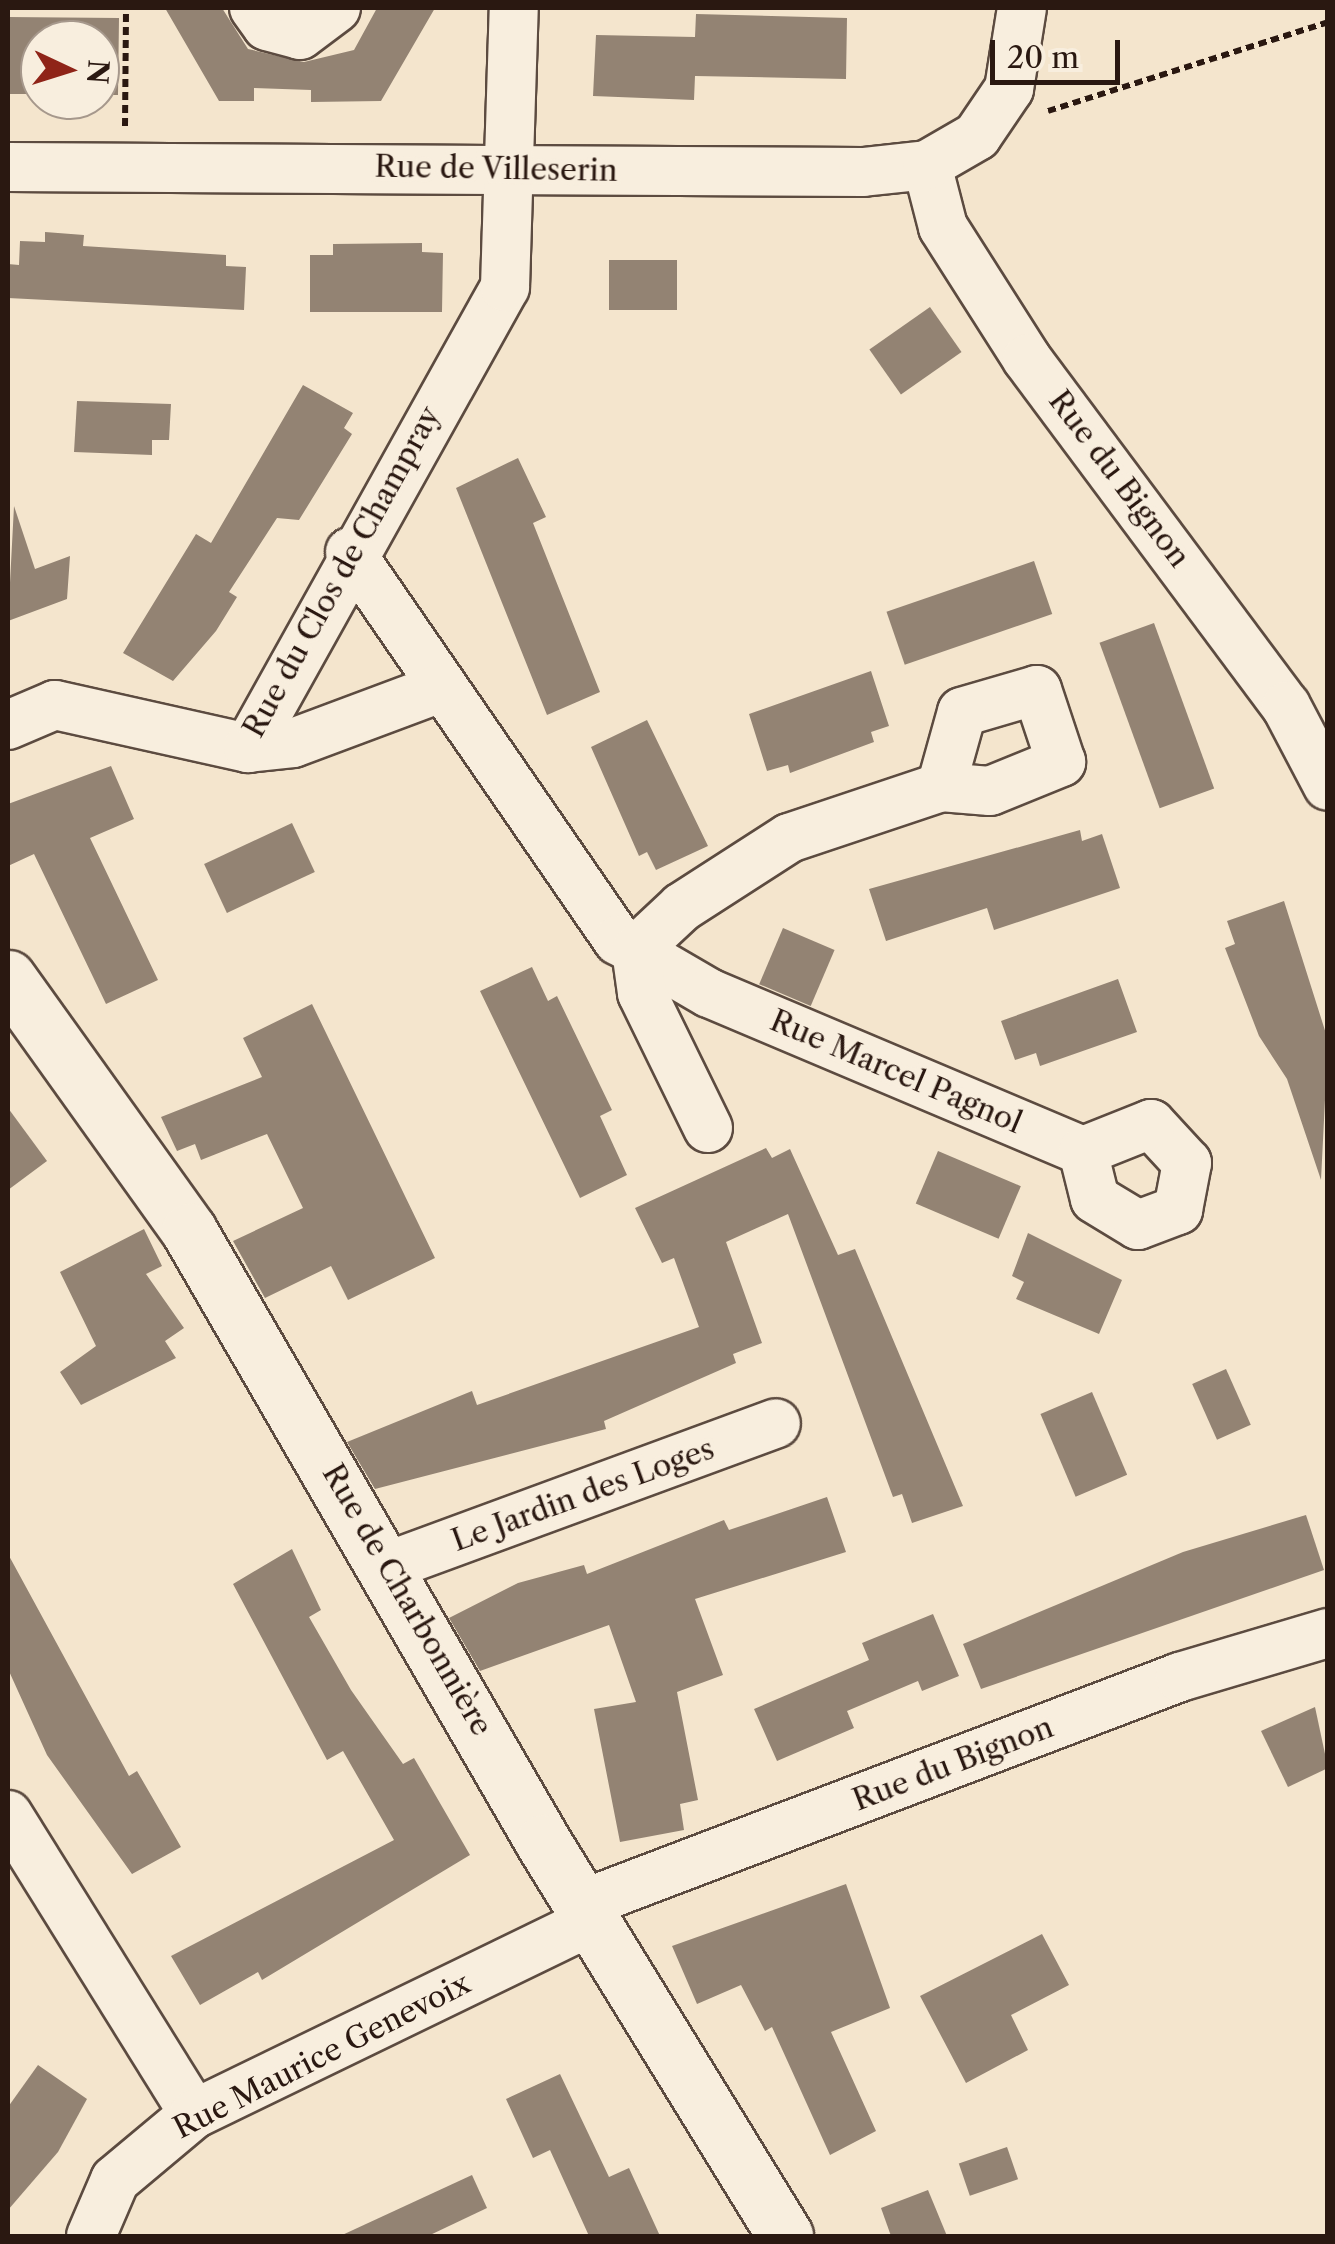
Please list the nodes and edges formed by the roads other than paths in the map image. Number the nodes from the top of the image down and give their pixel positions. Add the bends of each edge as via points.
1 (254, 8) edge
2 (336, 8) edge
3 (514, 8) edge
4 (1022, 8) edge
5 (927, 164) junction
6 (8, 167) edge
7 (509, 169) junction
8 (350, 552) junction
9 (443, 686) junction
10 (8, 724) edge
11 (248, 748) junction
12 (1328, 786) edge
13 (940, 787) dead end
14 (636, 950) junction
15 (8, 978) edge
16 (708, 1128) dead end
17 (1083, 1151) dead end
18 (776, 1423) dead end
19 (390, 1565) junction
20 (1328, 1634) edge
21 (8, 1815) edge
22 (588, 1912) junction
23 (194, 2114) junction
24 (90, 2236) edge
25 (785, 2236) edge

1 - 2 street via 268,26 300,35
3 - 7 street, Rue du Clos de Champray
4 - 5 street, Rue de Villeserin via 1009,89 977,136
5 - 7 street, Rue de Villeserin
5 - 12 street, Rue du Bignon via 942,227 1286,706
6 - 7 street, Rue de Villeserin
7 - 8 street, Rue du Clos de Champray via 505,287
8 - 9 street, Rue Marcel Pagnol
8 - 11 street, Rue du Clos de Champray
9 - 11 street via 292,743
9 - 14 street, Rue Marcel Pagnol via 618,940
10 - 11 street, Rue du Clos de Champray via 55,705
13 - 14 street via 789,838 682,907
14 - 16 street via 642,993
14 - 17 street, Rue Marcel Pagnol via 709,993
15 - 19 street, Rue de Charbonnière via 117,1120
18 - 19 street, Le Jardin des Loges
19 - 22 street, Rue de Charbonnière
20 - 22 street, Rue du Bignon via 1180,1677 922,1780 650,1871
21 - 23 street
22 - 23 street, Rue Maurice Genevoix
22 - 25 street, Rue de Charbonnière
23 - 24 street, Rue Maurice Genevoix via 115,2180

